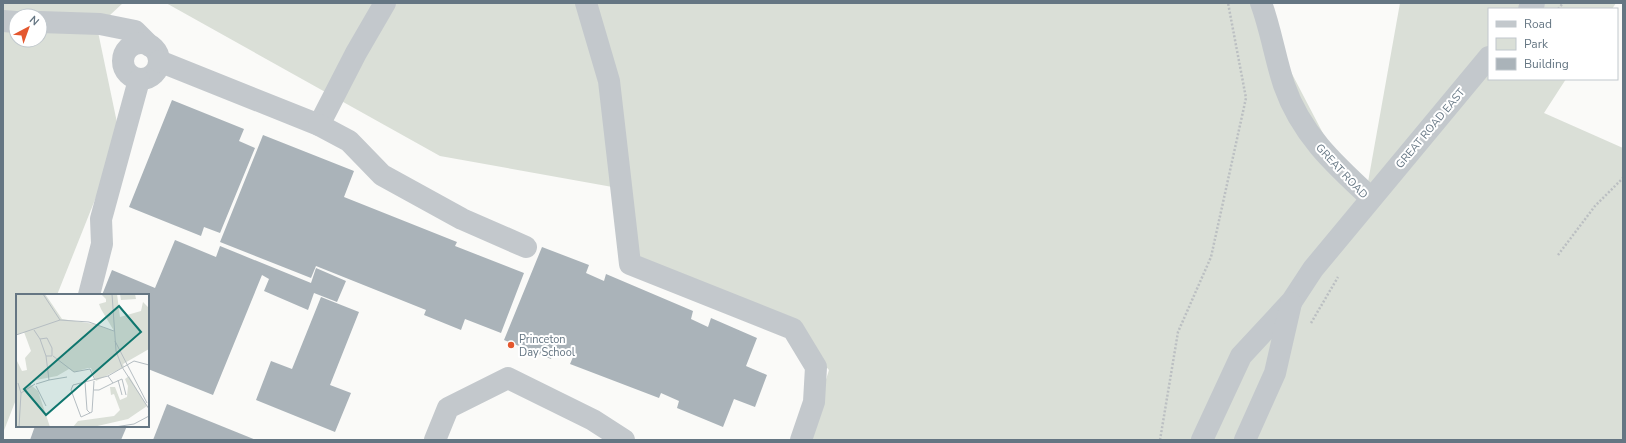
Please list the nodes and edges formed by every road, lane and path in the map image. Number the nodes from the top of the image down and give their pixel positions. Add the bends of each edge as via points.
1 (385, 3) edge
2 (586, 3) edge
3 (1228, 3) edge
4 (1261, 3) edge
5 (48, 22) edge
6 (155, 53) junction
7 (1488, 58) edge
8 (139, 80) junction
9 (319, 125) junction
10 (1623, 178) edge
11 (1371, 198) junction
12 (526, 247) dead end
13 (1558, 255) dead end
14 (1341, 273) dead end
15 (89, 294) edge
16 (1292, 301) junction
17 (1307, 330) dead end
18 (435, 440) edge
19 (624, 440) edge
20 (801, 440) edge
21 (1160, 440) edge
22 (1202, 440) edge
23 (1245, 440) edge

1 - 9 street
2 - 20 street via 609,81 630,264 793,329 816,367 814,402
3 - 21 path via 1246,98 1210,257 1178,332
4 - 11 street, GREAT ROAD via 1284,85 1297,115 1316,144
5 - 6 street via 100,24 136,31
6 - 8 street via 159,67 151,77
6 - 8 street via 145,44 134,45 126,53 125,69
6 - 9 street
7 - 11 street, GREAT ROAD EAST
8 - 15 street via 101,219 102,244
9 - 12 street via 348,141 382,175 462,219
10 - 13 path via 1595,206
11 - 16 street, GREAT ROAD via 1313,269
14 - 17 path
16 - 22 street, GREAT ROAD via 1241,356
16 - 23 street, GREAT ROAD via 1275,373
18 - 19 street via 448,408 508,378 593,420

